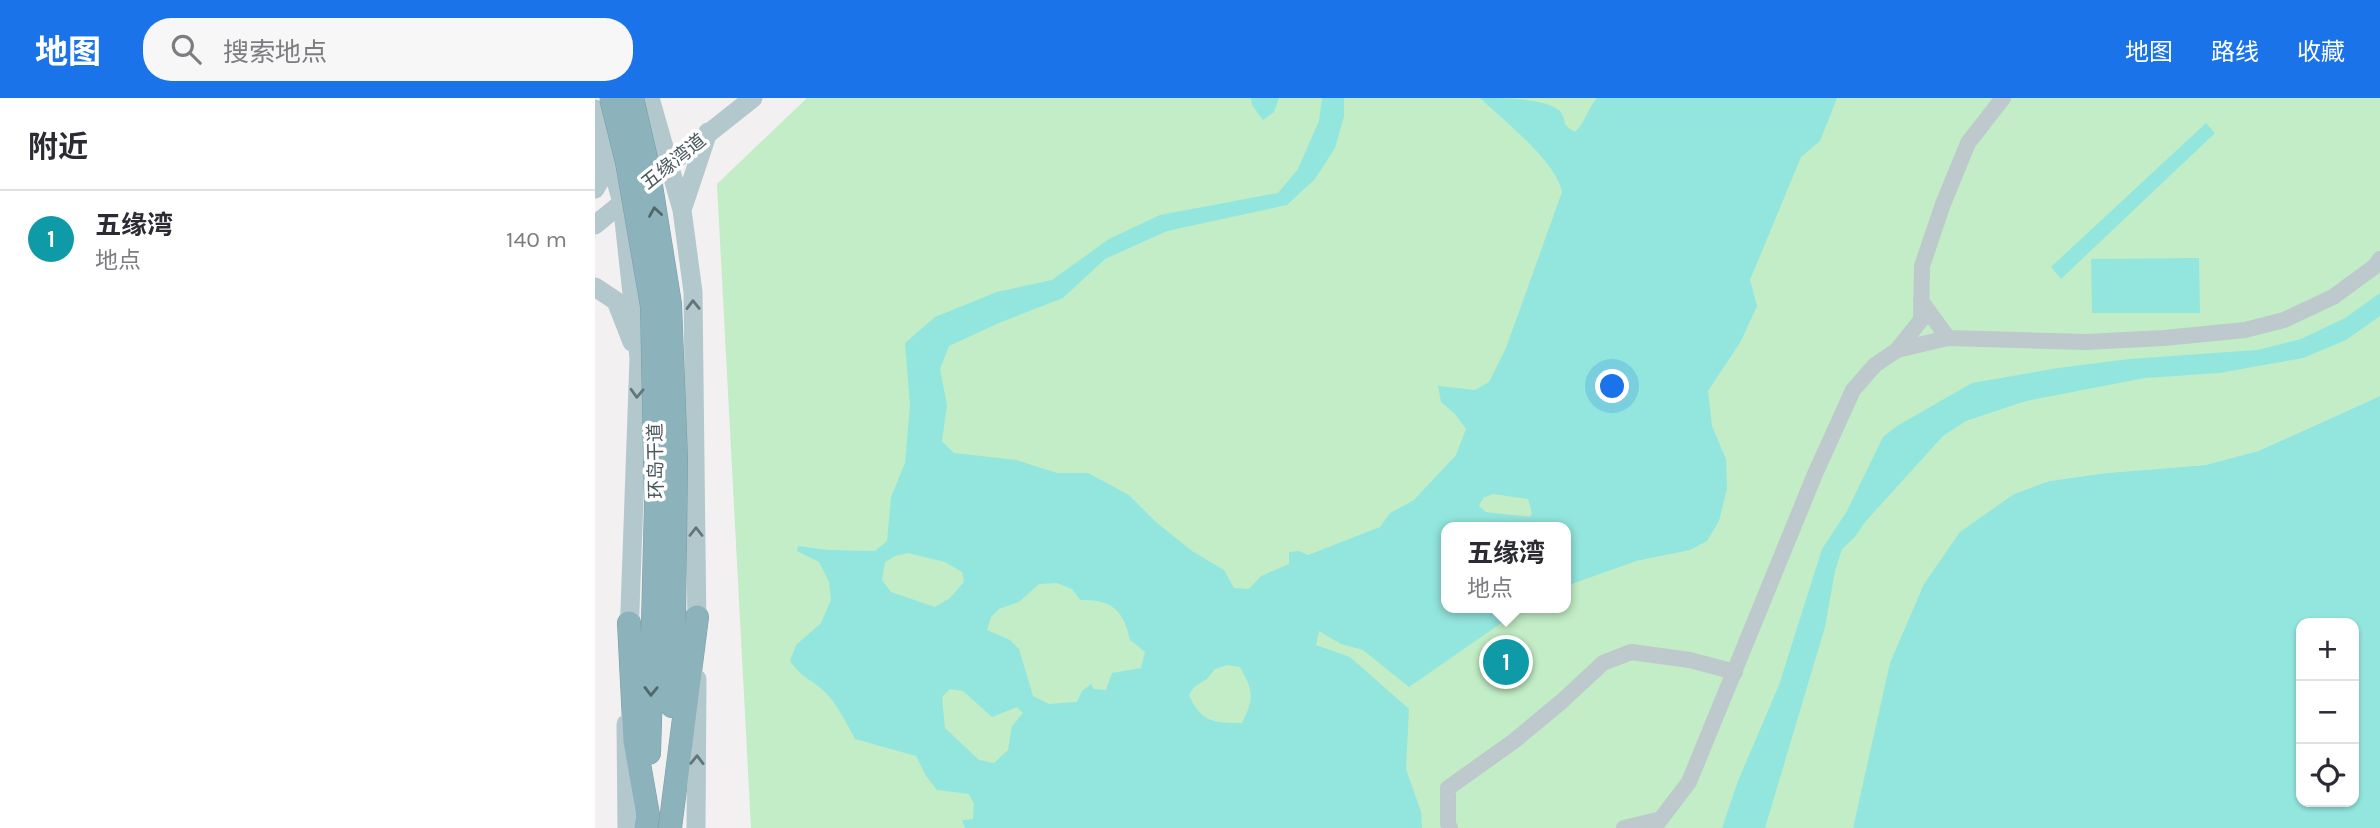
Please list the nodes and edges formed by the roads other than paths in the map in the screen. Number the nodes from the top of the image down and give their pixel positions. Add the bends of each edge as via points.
1 (632, 98) edge
2 (650, 98) edge
3 (753, 98) edge
4 (2003, 98) edge
5 (601, 106) edge
6 (708, 132) junction
7 (670, 163) junction
8 (595, 189) edge
9 (622, 202) junction
10 (682, 210) junction
11 (595, 225) edge
12 (2380, 260) edge
13 (595, 287) edge
14 (1920, 299) junction
15 (1948, 338) junction
16 (1897, 350) junction
17 (639, 358) junction
18 (697, 617) junction
19 (663, 622) junction
20 (629, 623) junction
21 (1735, 672) junction
22 (1658, 823) edge
23 (659, 825) edge
24 (627, 828) edge
25 (696, 828) edge
26 (1450, 828) edge
27 (1624, 828) edge

19 -> 1 highway, 环岛干道, bridge via 676,459 670,304
2 - 7 main road
3 - 6 main road, 五缘湾道
4 - 14 street via 1968,144 1943,204 1922,267
5 - 8 main road
5 - 9 main road
5 - 19 highway, 环岛干道, bridge via 627,162 652,306
6 - 7 main road, 五缘湾道
6 - 10 main road
7 - 9 main road, 五缘湾道
7 - 10 main road
9 - 11 main road, 五缘湾道
9 - 17 main road
18 -> 10 main road via 693,292
12 - 15 street via 2333,297 2284,320 2245,330 2086,342
13 - 17 main road via 616,301
14 - 15 street
14 - 16 street via 1921,320
15 - 16 street
16 - 21 street via 1875,365 1853,390
17 -> 20 main road
18 - 23 highway
25 -> 18 main road
19 - 23 highway, 环岛干道
20 -> 23 highway via 635,741
20 - 24 main road
21 - 22 street via 1689,782
21 - 26 street via 1632,652 1603,663 1514,741 1448,788
22 - 27 street

